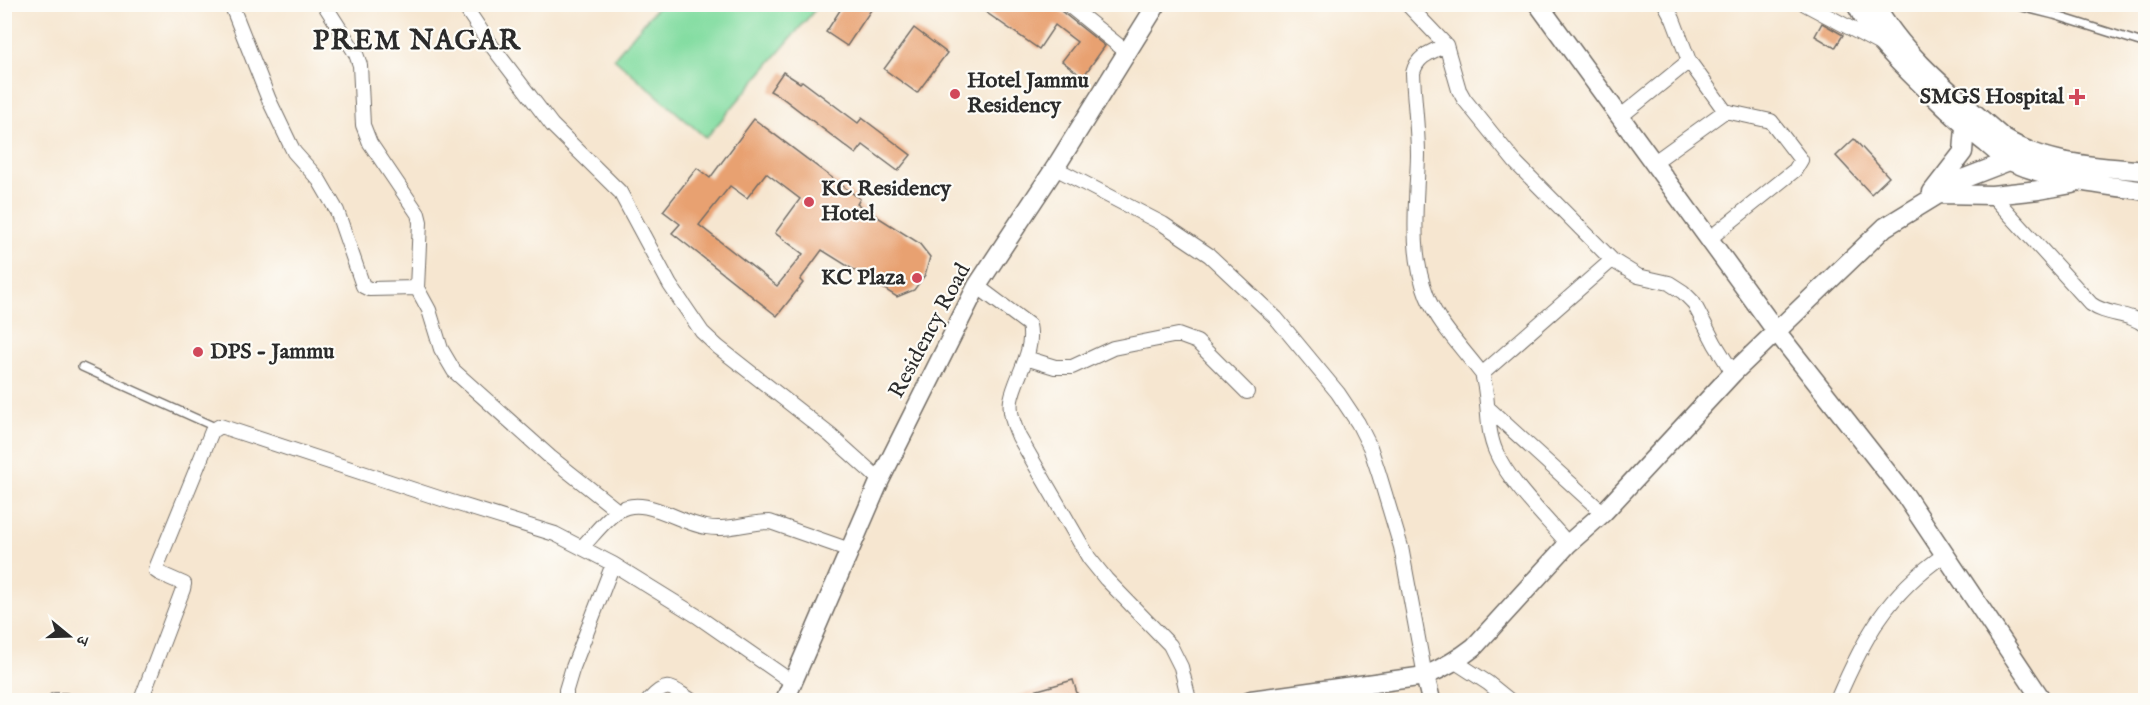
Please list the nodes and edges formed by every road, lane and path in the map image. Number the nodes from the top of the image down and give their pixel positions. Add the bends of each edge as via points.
1 (231, 4) edge
2 (324, 4) edge
3 (464, 4) edge
4 (1067, 4) edge
5 (1157, 4) edge
6 (1407, 4) edge
7 (1538, 4) edge
8 (1665, 4) edge
9 (1805, 4) edge
10 (1856, 4) edge
11 (1875, 4) edge
12 (2010, 4) edge
13 (2145, 44) edge
14 (1446, 45) junction
15 (1885, 47) junction
16 (1128, 53) junction
17 (1689, 61) junction
18 (1725, 111) junction
19 (1620, 117) junction
20 (1965, 127) junction
21 (2009, 161) junction
22 (1653, 163) junction
23 (1055, 168) junction
24 (2145, 171) edge
25 (2080, 183) junction
26 (2145, 191) edge
27 (1939, 194) junction
28 (1992, 195) junction
29 (1921, 204) junction
30 (1709, 239) junction
31 (1612, 260) junction
32 (977, 286) junction
33 (417, 288) junction
34 (2145, 326) edge
35 (1776, 331) junction
36 (1026, 358) junction
37 (82, 367) dead end
38 (1733, 373) junction
39 (1482, 374) junction
40 (1247, 392) dead end
41 (1488, 408) junction
42 (215, 427) junction
43 (880, 480) junction
44 (618, 511) junction
45 (1603, 513) junction
46 (1568, 544) junction
47 (582, 547) junction
48 (850, 550) junction
49 (1944, 555) junction
50 (613, 564) junction
51 (1454, 662) junction
52 (1425, 676) junction
53 (792, 682) junction
54 (55, 700) edge
55 (65, 700) edge
56 (141, 700) edge
57 (566, 700) edge
58 (650, 700) edge
59 (692, 700) edge
60 (785, 700) edge
61 (1189, 700) edge
62 (1251, 700) edge
63 (1431, 700) edge
64 (1509, 700) edge
65 (1837, 700) edge
66 (2042, 700) edge

1 - 33 street via 268,100 290,144 319,180 337,211 363,286
2 - 33 street via 360,65 363,125 370,143 418,214
3 - 43 street via 552,125 620,192 670,285 702,332
4 - 16 street
5 - 16 main road, Residency Road
6 - 14 street
7 - 19 main road
8 - 17 street
9 - 15 street
10 - 15 main road
11 - 24 main road via 1925,68 2003,138 2059,162
12 - 13 lane
14 - 31 street via 1464,99 1515,162
14 - 39 street via 1417,61 1413,73 1418,154 1416,246 1426,295 1437,316
15 - 20 main road
16 - 23 main road, Residency Road
17 - 18 street
17 - 19 street
18 - 22 street
18 - 30 street via 1771,121 1801,160 1795,170
19 - 22 main road
20 - 21 main road
20 - 29 main road via 1963,152
21 - 25 main road
21 - 27 main road via 1965,178
22 - 30 main road
23 - 32 main road, Residency Road
23 - 52 street via 1163,224 1209,255 1276,318 1338,393 1358,423 1379,474 1401,547
25 - 26 main road
25 - 28 main road
27 - 28 main road
27 - 29 main road
28 - 34 street via 2091,304
29 - 35 main road via 1884,227
30 - 35 main road
31 - 38 street via 1638,276 1683,292
31 - 39 street
32 - 36 street via 1029,326
32 - 43 main road, Residency Road
33 - 44 street via 454,371 550,457
35 - 38 main road
35 - 49 main road via 1905,495
36 - 40 street via 1055,367 1072,367 1113,348 1178,335 1197,342
36 - 61 street via 1011,401 1019,437 1089,558 1170,645 1181,667
37 - 42 lane
38 - 45 main road
39 - 41 street
41 - 45 street
41 - 46 street via 1498,457
42 - 47 street via 225,427 555,534
42 - 56 street via 157,566 156,571 180,581 183,589
43 - 48 main road, Residency Road
44 - 47 street
44 - 48 street via 644,506 688,524 719,529 770,522
45 - 46 main road
46 - 51 main road via 1474,647
47 - 50 street
48 - 53 main road, Residency Road
49 - 65 street via 1894,597 1857,654
49 - 66 main road
50 - 53 street
50 - 57 street via 572,670
51 - 52 main road
51 - 64 street
52 - 62 main road
52 - 63 main road
53 - 60 main road, Residency Road
54 - 55 street
58 - 59 street via 665,687

